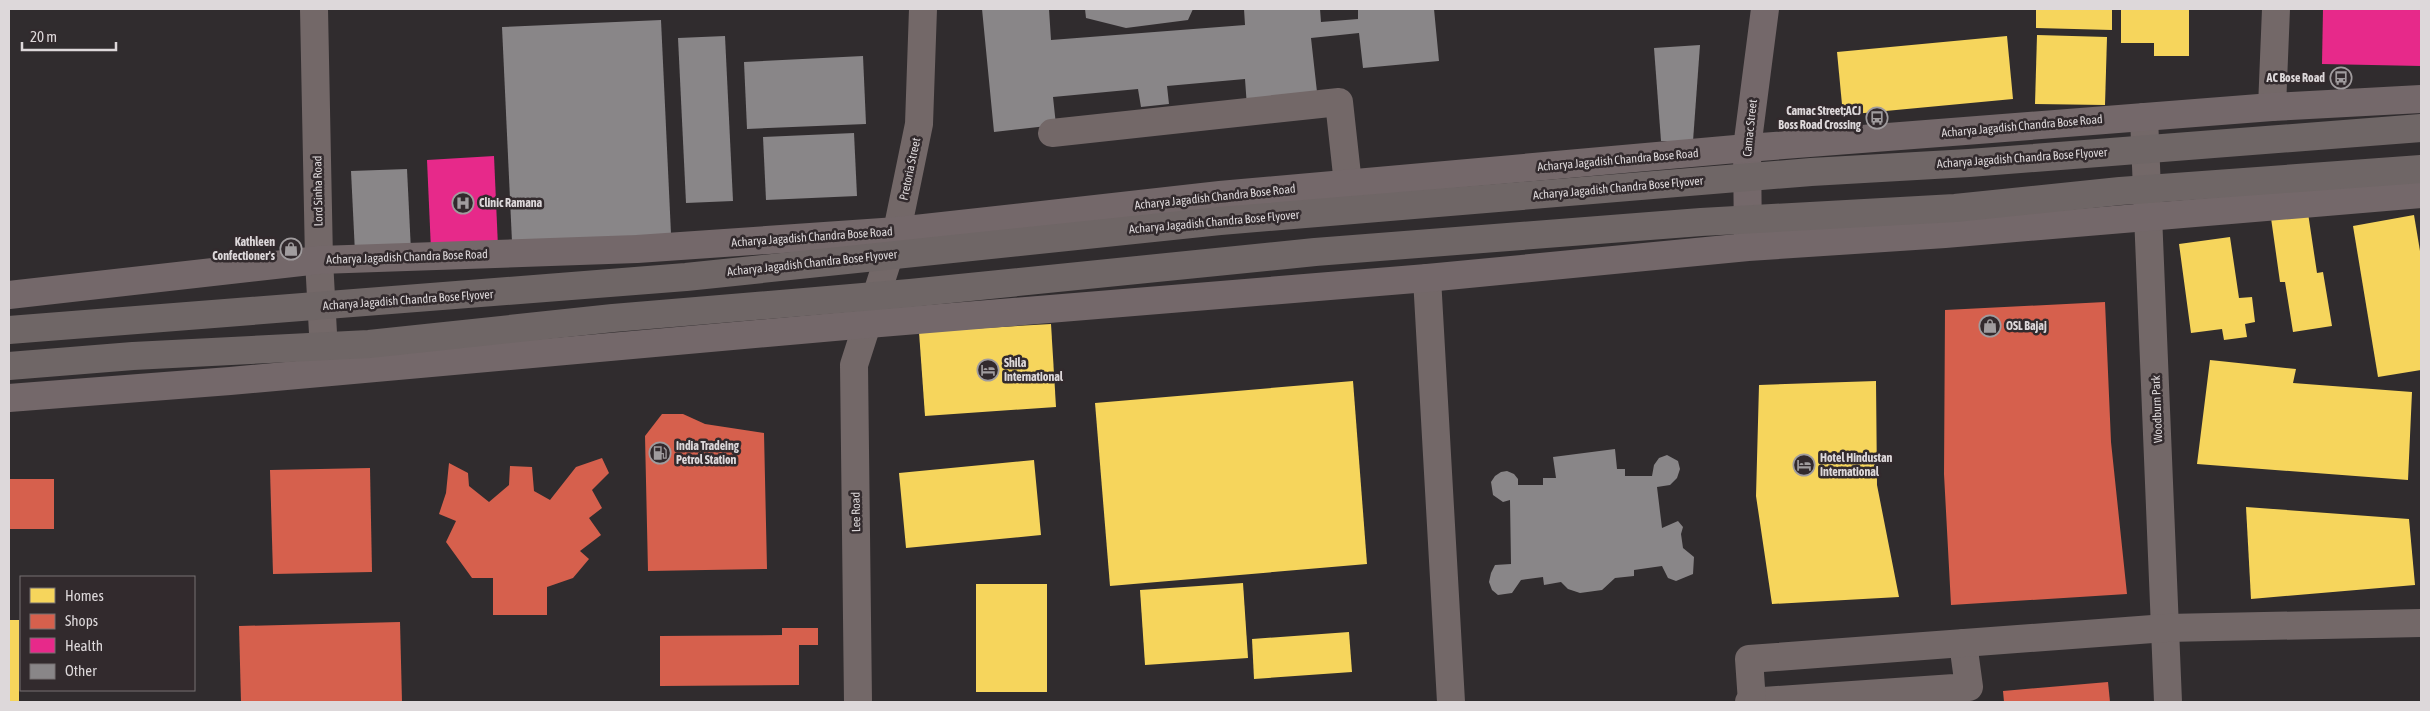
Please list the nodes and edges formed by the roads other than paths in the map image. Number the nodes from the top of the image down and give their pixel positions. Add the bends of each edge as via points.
1 (314, 9) edge
2 (923, 9) edge
3 (1765, 9) edge
4 (2276, 9) edge
5 (2421, 99) edge
6 (2272, 106) junction
7 (2144, 117) junction
8 (2421, 128) edge
9 (1052, 133) dead end
10 (1747, 148) junction
11 (2421, 169) edge
12 (1348, 184) junction
13 (2421, 194) edge
14 (2149, 216) junction
15 (897, 231) junction
16 (1748, 248) junction
17 (319, 260) junction
18 (1427, 278) junction
19 (9, 295) edge
20 (868, 324) junction
21 (9, 330) edge
22 (9, 366) edge
23 (325, 372) junction
24 (9, 398) edge
25 (2421, 622) edge
26 (2166, 628) junction
27 (1963, 643) junction
28 (858, 702) edge
29 (1451, 702) edge
30 (1750, 702) edge
31 (2168, 702) edge

1 - 17 street, Lord Sinha Road
2 - 15 street, Pretoria Street via 919,124
3 - 10 main road, Camac Street
4 - 6 street
5 - 6 main road, Acharya Jagadish Chandra Bose Road
6 - 7 main road, Acharya Jagadish Chandra Bose Road
7 - 10 main road, Acharya Jagadish Chandra Bose Road
7 - 14 street, Woodburn Park
8 - 21 highway, Acharya Jagadish Chandra Bose Flyover, bridge via 1811,172 1229,220 686,277
9 - 12 street via 1339,102
10 - 12 main road, Acharya Jagadish Chandra Bose Road
10 - 16 main road, Camac Street
11 - 22 highway, bridge via 2120,191 1955,208 1701,222 1315,252 369,344
12 - 15 main road, Acharya Jagadish Chandra Bose Road
13 - 14 main road
14 - 16 main road
14 - 26 street, Woodburn Park
15 - 17 main road, Acharya Jagadish Chandra Bose Road via 637,248
15 - 20 street, Pretoria Street
16 - 18 main road
17 - 19 main road, Acharya Jagadish Chandra Bose Road
17 - 23 street, Lord Sinha Road
18 - 20 main road
18 - 29 street
20 - 23 main road
20 - 28 street, Lee Road via 854,365
23 - 24 main road
25 - 26 street
26 - 27 street
26 - 31 street, Woodburn Park
27 - 30 street via 1749,659
27 - 30 street via 1969,687

